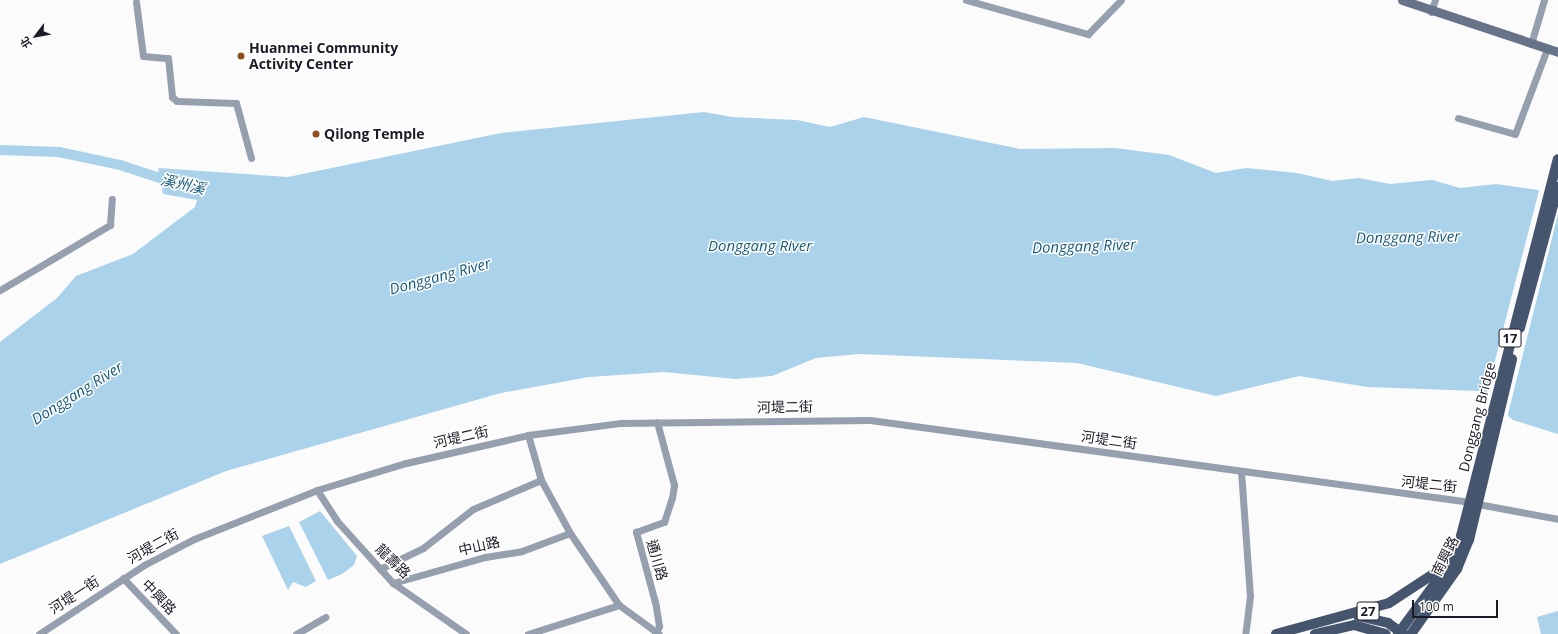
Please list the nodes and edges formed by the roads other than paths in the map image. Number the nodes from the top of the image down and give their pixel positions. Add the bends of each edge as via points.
1 (966, 0) edge
2 (1121, 0) edge
3 (1402, 0) edge
4 (1435, 0) edge
5 (1544, 0) edge
6 (136, 2) dead end
7 (1432, 12) junction
8 (1531, 44) junction
9 (1547, 49) junction
10 (1558, 52) edge
11 (1458, 118) dead end
12 (252, 158) dead end
13 (1558, 159) edge
14 (1558, 187) edge
15 (112, 199) dead end
16 (0, 290) edge
17 (657, 422) junction
18 (528, 435) junction
19 (1241, 471) junction
20 (540, 480) junction
21 (317, 490) junction
22 (1474, 503) junction
23 (1558, 519) edge
24 (570, 533) junction
25 (1450, 563) junction
26 (380, 569) junction
27 (123, 578) junction
28 (393, 583) junction
29 (618, 605) junction
30 (326, 617) dead end
31 (1354, 620) junction
32 (657, 633) edge
33 (1401, 633) edge
34 (39, 634) edge
35 (176, 634) edge
36 (296, 634) edge
37 (466, 634) edge
38 (528, 634) edge
39 (1245, 634) edge
40 (1276, 634) edge
41 (1315, 634) edge
42 (1362, 634) edge
43 (1386, 634) edge
44 (1411, 634) edge

1 - 2 street via 1088,34
3 - 7 main road
4 - 7 street
5 - 8 street
6 - 12 street via 143,56 168,58 172,97 177,101 236,103
7 - 8 main road
8 - 9 main road
9 - 10 main road
9 - 11 street via 1515,134
13 - 22 main road, Donggang Bridge / 17
14 - 22 main road, Donggang Bridge / 17
15 - 16 street via 110,225
17 - 18 street, 河堤二街
17 - 19 street, 河堤二街 via 870,420
17 - 32 street, 通川路 via 674,485 672,498 664,522 636,532 649,570 659,626
18 - 20 street
18 - 21 street, 河堤二街 via 406,462
19 - 22 street, 河堤二街
19 - 39 street via 1250,596
20 - 24 street
20 - 26 street via 473,509 423,548
21 - 26 street, 龍壽路 via 337,521
21 - 27 street, 河堤二街 via 194,539
22 - 23 street, 河堤二街
22 - 25 main road, 南興路 / 17
22 - 44 main road, 南興路 / 17 via 1470,540 1457,569
24 - 28 street, 中山路 via 522,551 486,557
24 - 29 street
25 - 31 main road, 南興路 / 27 via 1389,603
25 - 33 main road, 南興路 / 17
26 - 28 street, 龍壽路
27 - 34 street, 河堤一街
27 - 35 street, 中興路
28 - 37 street, 龍壽路
29 - 32 street
29 - 38 street
30 - 36 street
31 - 33 main road, 南興路 / 27 via 1388,623
31 - 40 main road, 南興路 / 27
31 - 41 main road, 南興路 / 27
31 - 42 main road
31 - 43 main road, 南興路 / 27

